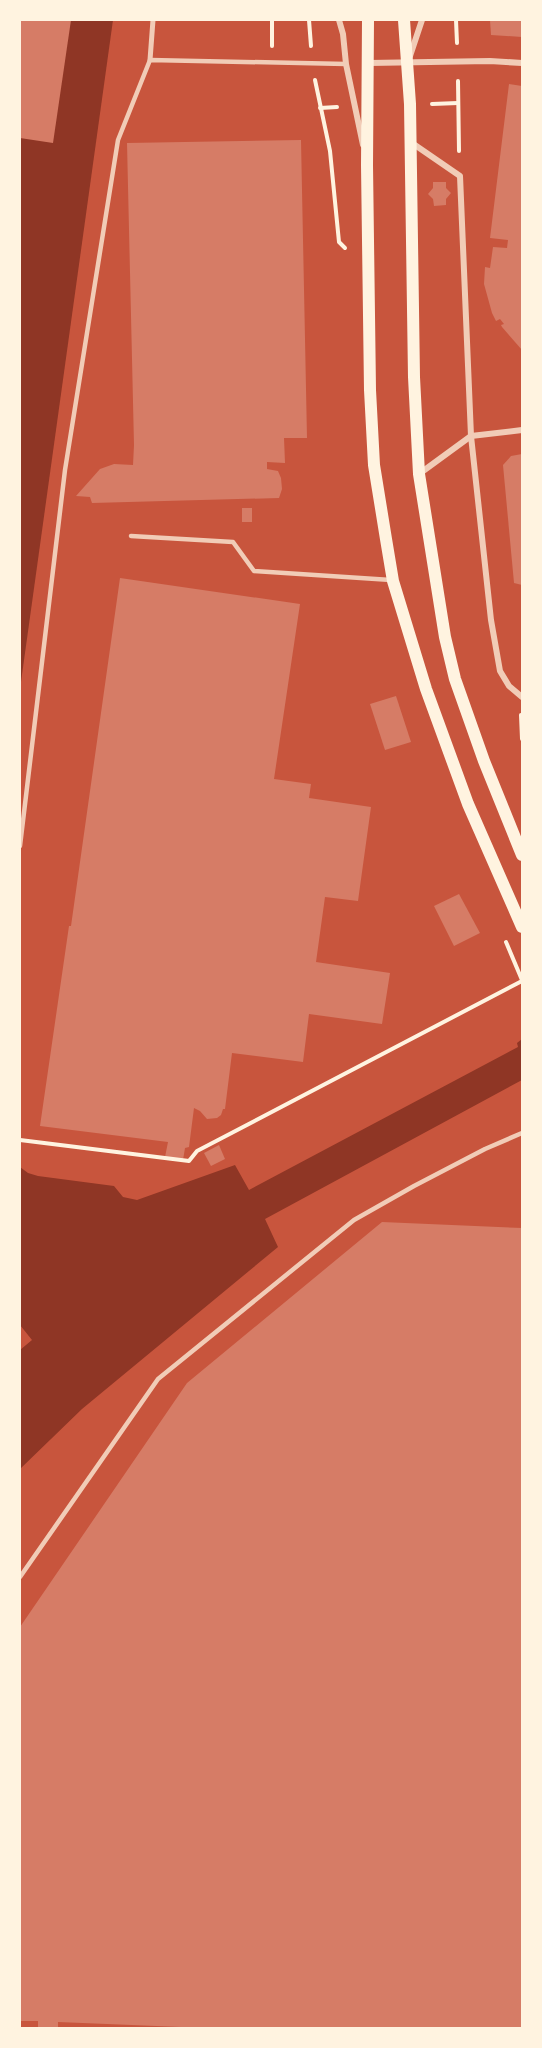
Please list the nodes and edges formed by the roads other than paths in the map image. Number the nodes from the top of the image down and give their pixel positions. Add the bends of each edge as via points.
1 (153, 20) edge
2 (341, 20) edge
3 (368, 20) edge
4 (404, 20) edge
5 (422, 20) edge
6 (150, 60) junction
7 (369, 63) junction
8 (408, 63) junction
9 (522, 63) edge
10 (346, 64) junction
11 (410, 141) junction
12 (367, 165) junction
13 (522, 430) edge
14 (471, 436) junction
15 (419, 474) junction
16 (131, 536) dead end
17 (393, 580) junction
18 (522, 697) edge
19 (20, 846) edge
20 (522, 855) edge
21 (522, 927) edge
22 (522, 1134) edge
23 (20, 1577) edge

1 - 6 street
2 - 10 street
3 - 7 main road
4 - 8 main road
5 - 8 street
6 - 10 lane
6 - 19 lane via 118,140 65,470
7 - 8 street
7 - 12 main road
8 - 9 street
8 - 11 main road
10 - 12 street
11 - 14 street via 460,176
11 - 15 main road
12 - 17 main road via 374,465
13 - 14 street
14 - 15 street
14 - 18 street via 497,656 509,686
15 - 20 main road via 455,679
16 - 17 lane via 233,542 254,571
17 - 21 main road via 426,689 468,804
22 - 23 lane via 485,1149 354,1220 158,1379

